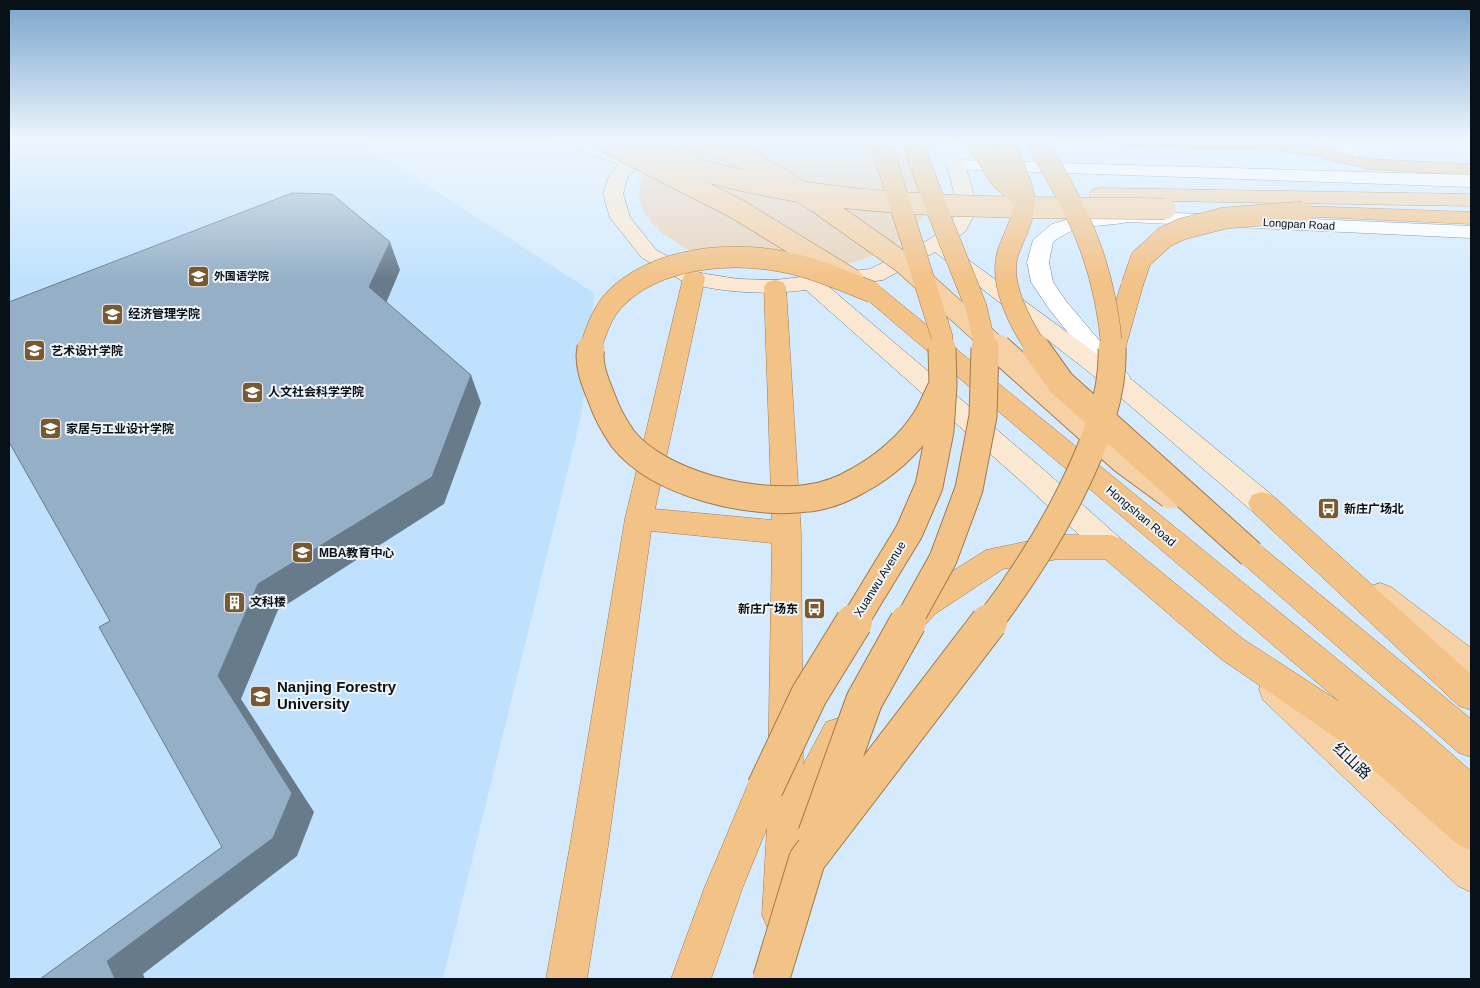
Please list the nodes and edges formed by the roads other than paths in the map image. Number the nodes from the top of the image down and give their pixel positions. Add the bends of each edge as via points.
1 (615, 187) edge
2 (695, 187) edge
3 (779, 187) edge
4 (793, 187) edge
5 (883, 187) edge
6 (896, 187) edge
7 (929, 187) edge
8 (962, 187) edge
9 (1011, 187) edge
10 (1020, 187) edge
11 (1062, 187) edge
12 (1024, 198) junction
13 (1471, 200) edge
14 (968, 208) junction
15 (1471, 213) edge
16 (1126, 217) junction
17 (1471, 218) edge
18 (1471, 232) edge
19 (935, 244) junction
20 (694, 278) junction
21 (811, 283) junction
22 (775, 287) junction
23 (872, 292) junction
24 (1112, 353) junction
25 (943, 385) junction
26 (1122, 385) junction
27 (1262, 503) junction
28 (639, 519) junction
29 (787, 533) junction
30 (1111, 546) junction
31 (1250, 554) junction
32 (1232, 649) junction
33 (1471, 667) edge
34 (1471, 695) edge
35 (1468, 738) edge
36 (1471, 795) edge
37 (1471, 832) edge
38 (796, 847) junction
39 (1471, 873) edge
40 (566, 979) edge
41 (691, 979) edge
42 (771, 979) edge
43 (780, 979) edge

1 - 20 main road via 613,194 620,218 649,254
2 - 23 main road, bridge
3 - 15 main road, Longpan Road, bridge via 885,201
4 - 31 main road, bridge via 902,262 1122,459
5 - 13 main road, bridge
6 - 25 highway, Xuanwu Avenue, bridge via 942,336
7 - 38 highway, bridge via 976,307 986,351 983,416 969,489 943,559 864,701
8 - 14 main road
9 - 12 highway, bridge
10 - 12 highway, bridge
11 - 24 highway, bridge via 1090,243 1106,297
12 - 31 highway, bridge via 1022,216 1007,255 1005,271 1014,308 1040,356 1061,383
14 - 16 street
14 - 19 main road via 958,228
16 - 18 street, Longpan Road
16 - 26 street via 1083,221 1059,228 1043,240 1038,262 1042,282 1058,306
17 - 24 highway, bridge via 1287,213 1225,218 1182,229 1165,237 1141,259
19 - 21 main road via 875,275
19 - 26 main road
20 - 22 main road via 738,286
20 - 28 highway
21 - 22 main road
21 - 30 main road
22 - 29 highway
23 - 25 highway, Hongshan Road, bridge via 776,260 730,257 685,262 659,271 617,297 597,325 590,353 603,409 637,454 657,468 692,484 727,494 760,498 812,498 853,483 901,451 924,423
23 - 36 highway, Hongshan Road, bridge via 1411,741
24 - 38 highway, bridge via 1108,394 1091,446 1072,492 1031,564 1005,601
25 - 41 highway, Xuanwu Avenue, bridge via 940,431 929,486 909,532 809,695 764,788 723,888
26 - 27 main road
27 - 33 main road
27 - 34 highway
28 - 29 highway
28 - 40 highway
29 - 38 highway
30 - 32 highway
30 - 38 highway via 1058,547 996,558 924,604 872,666 825,760
31 - 35 highway
32 - 37 highway via 1354,732
32 - 39 main road, 红山路
38 - 42 highway, bridge
38 - 43 highway

